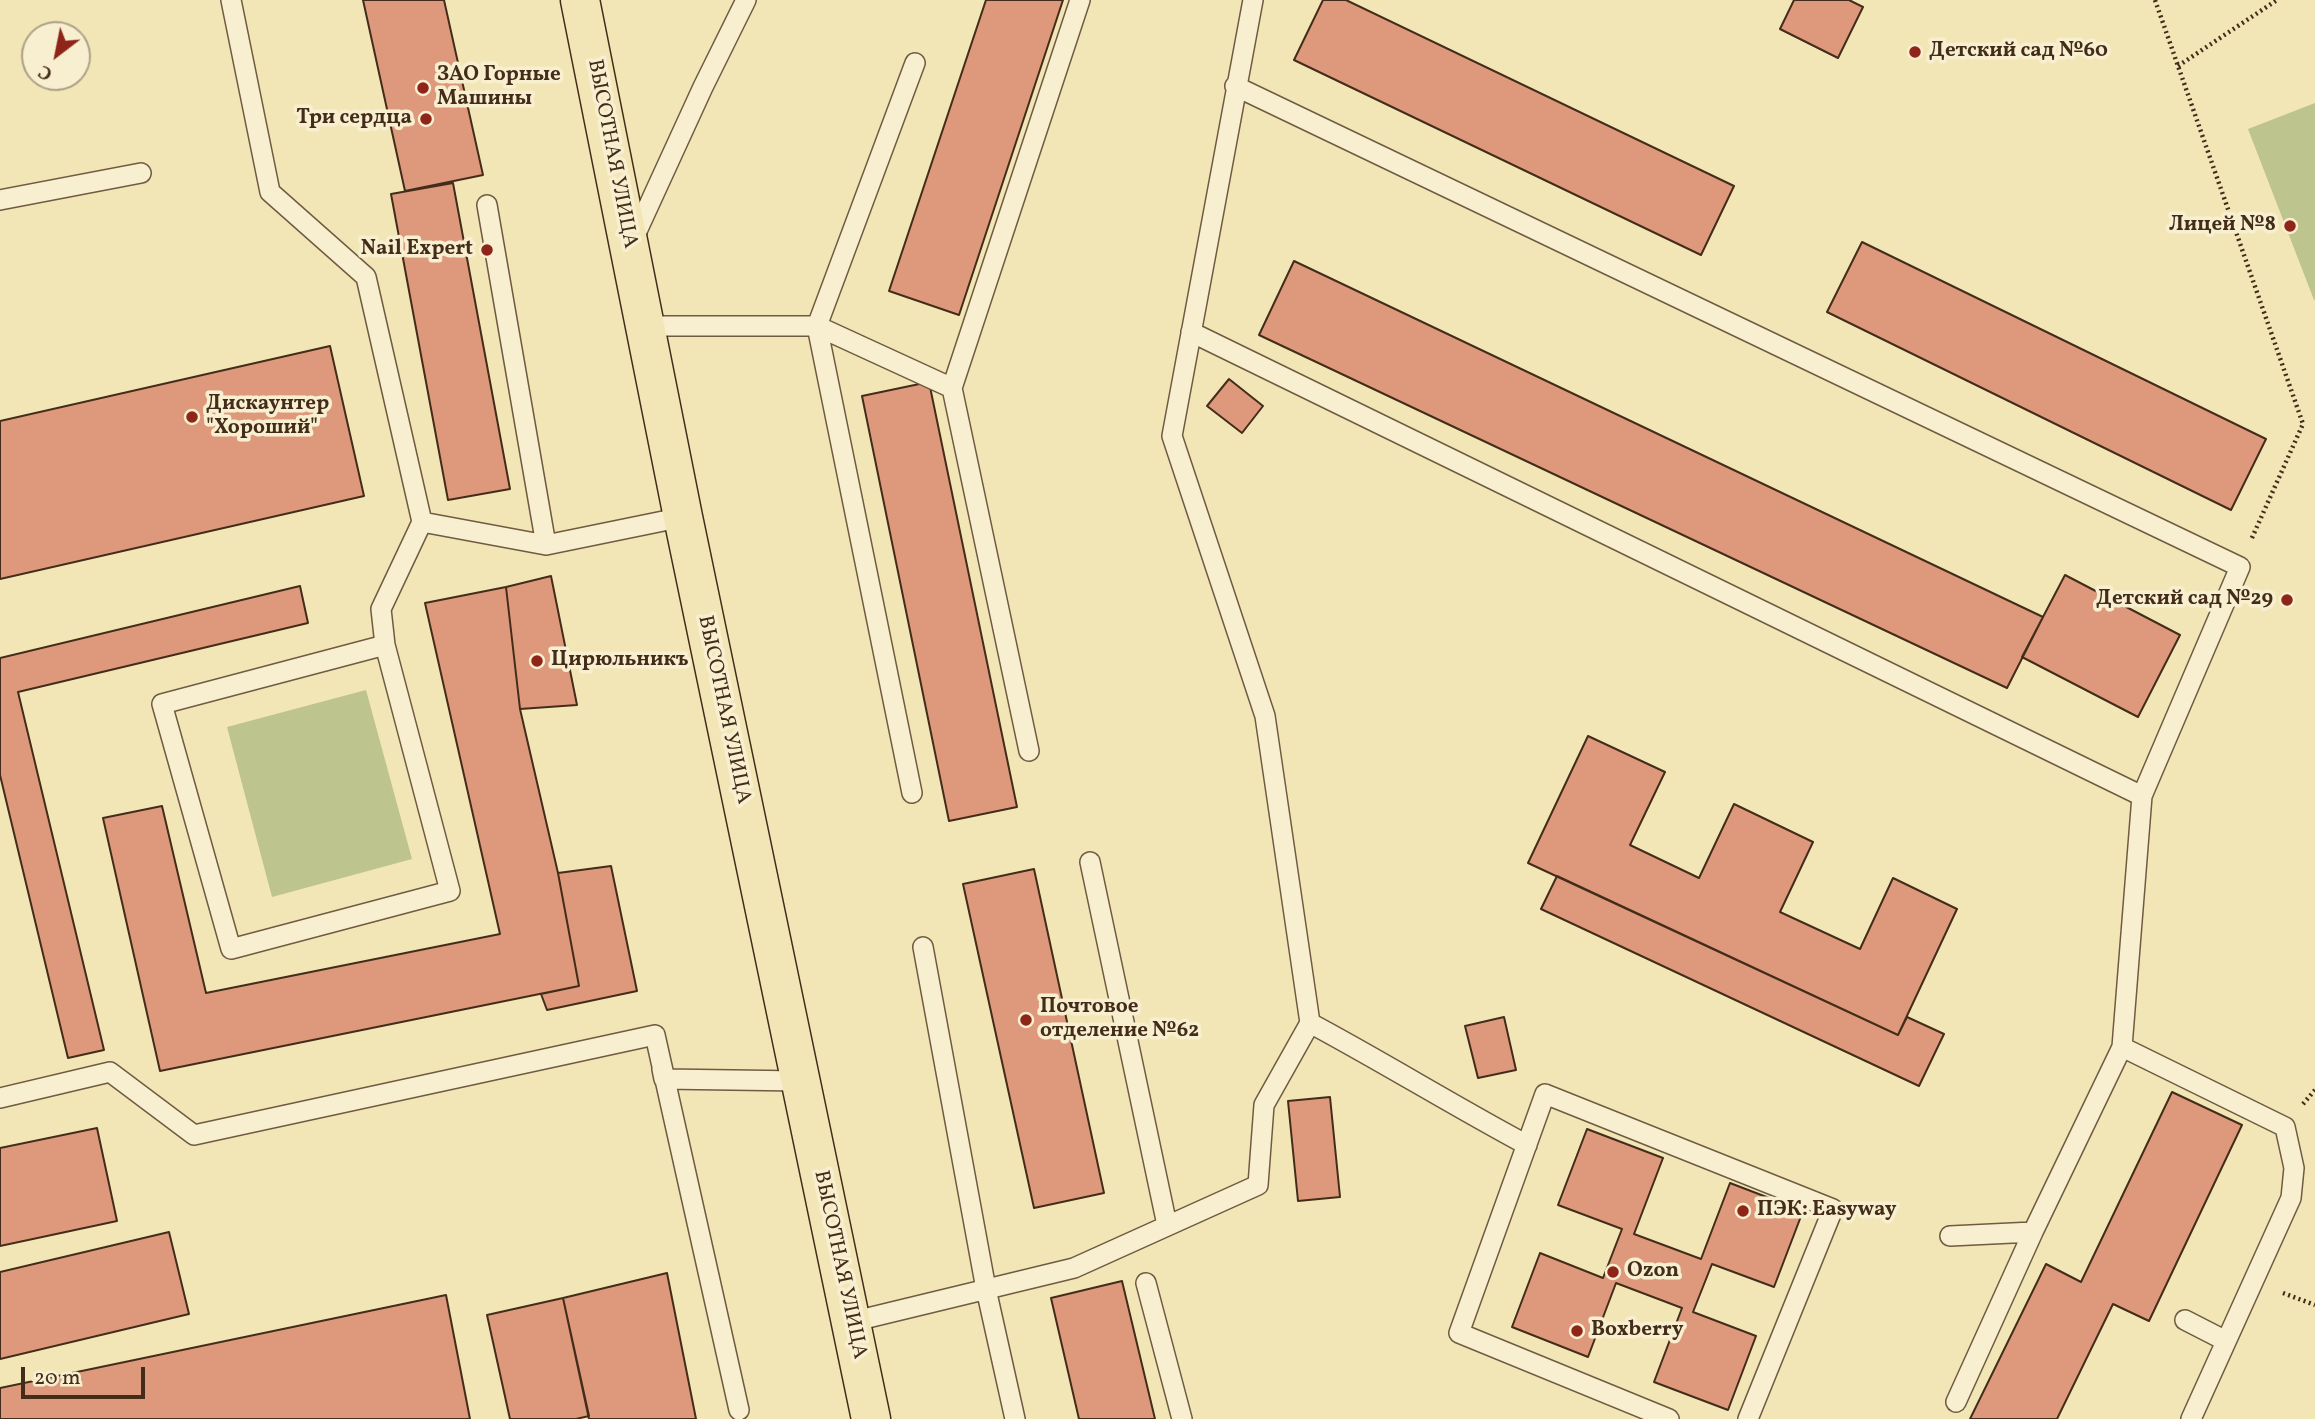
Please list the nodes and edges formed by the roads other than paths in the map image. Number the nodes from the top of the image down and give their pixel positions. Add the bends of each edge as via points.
1 (231, 0) edge
2 (580, 0) edge
3 (746, 0) edge
4 (1080, 0) edge
5 (1253, 0) edge
6 (915, 63) dead end
7 (1235, 86) junction
8 (141, 173) dead end
9 (0, 200) edge
10 (486, 205) dead end
11 (629, 249) junction
12 (646, 326) junction
13 (817, 326) junction
14 (1191, 332) junction
15 (952, 388) junction
16 (682, 517) junction
17 (422, 522) junction
18 (546, 545) junction
19 (384, 645) junction
20 (1029, 751) dead end
21 (912, 793) dead end
22 (2142, 796) junction
23 (1090, 862) dead end
24 (923, 947) dead end
25 (1310, 1023) junction
26 (2122, 1047) junction
27 (664, 1079) junction
28 (800, 1081) junction
29 (0, 1098) edge
30 (1527, 1145) junction
31 (1167, 1224) junction
32 (2032, 1232) junction
33 (1950, 1237) dead end
34 (1146, 1283) dead end
35 (986, 1289) junction
36 (2185, 1320) dead end
37 (851, 1322) junction
38 (2226, 1340) junction
39 (1956, 1402) dead end
40 (739, 1410) dead end
41 (871, 1419) edge
42 (1015, 1419) edge
43 (1182, 1419) edge
44 (1670, 1419) edge
45 (1748, 1419) edge
46 (2191, 1419) edge

1 - 17 lane via 270,192 366,277
2 - 11 main road, ВЫСОТНАЯ УЛИЦА
3 - 11 lane
4 - 15 lane
5 - 7 lane
6 - 13 lane
7 - 14 lane
7 - 22 lane via 2240,567
8 - 9 lane
10 - 18 lane
11 - 12 main road, ВЫСОТНАЯ УЛИЦА
12 - 13 lane
12 - 16 main road, ВЫСОТНАЯ УЛИЦА
13 - 15 lane
13 - 21 lane
14 - 22 lane
14 - 25 lane via 1172,436 1265,716
15 - 20 lane
16 - 18 lane
16 - 28 main road, ВЫСОТНАЯ УЛИЦА
17 - 18 lane
17 - 19 lane via 382,610
19 - 19 lane via 450,891 231,949 162,704
22 - 26 lane
23 - 31 lane
24 - 35 lane
25 - 30 lane
25 - 31 lane via 1264,1105 1258,1185
26 - 32 lane
26 - 38 lane via 2285,1127 2294,1168 2291,1198
27 - 28 lane
27 - 29 lane via 654,1035 194,1135 110,1072
27 - 40 lane
28 - 37 main road, ВЫСОТНАЯ УЛИЦА
30 - 44 lane via 1459,1333
30 - 45 lane via 1545,1094 1833,1209
31 - 35 lane via 1074,1268
32 - 33 lane
32 - 39 lane
34 - 43 lane
35 - 37 lane
35 - 42 lane
36 - 38 lane
37 - 41 main road, ВЫСОТНАЯ УЛИЦА
38 - 46 lane

